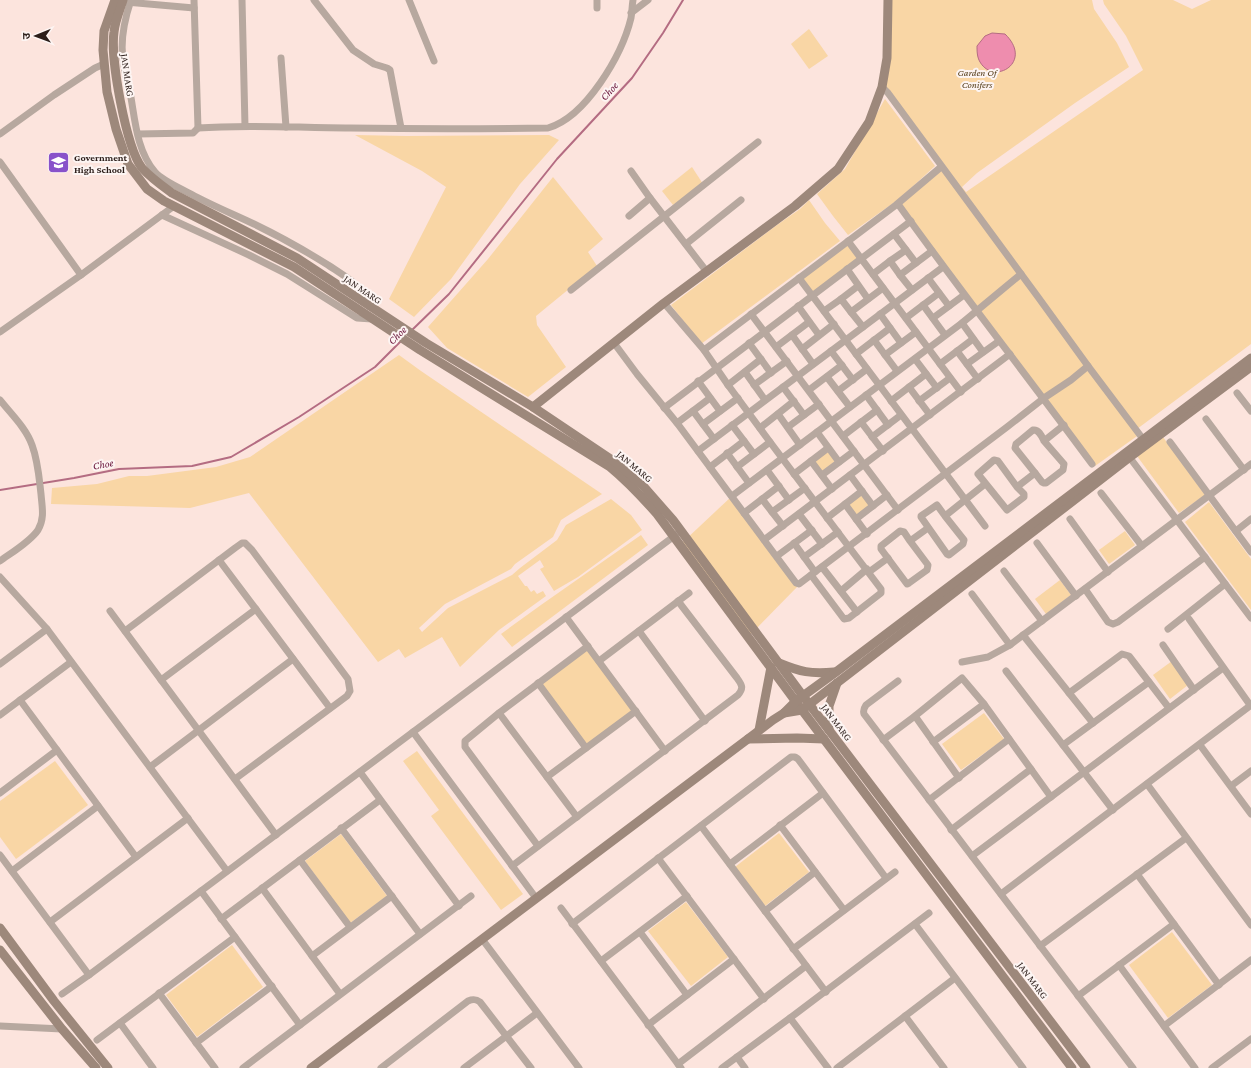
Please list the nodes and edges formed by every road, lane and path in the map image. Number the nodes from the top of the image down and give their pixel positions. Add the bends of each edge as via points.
1 (194, 0) edge
2 (198, 0) edge
3 (242, 0) edge
4 (314, 0) edge
5 (409, 0) edge
6 (597, 0) edge
7 (633, 0) edge
8 (648, 0) edge
9 (888, 0) edge
10 (124, 1) edge
11 (194, 8) junction
12 (598, 8) dead end
13 (631, 12) junction
14 (281, 58) dead end
15 (434, 61) dead end
16 (104, 64) junction
17 (882, 87) junction
18 (245, 126) junction
19 (286, 127) junction
20 (198, 128) junction
21 (401, 128) junction
22 (0, 134) edge
23 (138, 134) junction
24 (758, 142) dead end
25 (0, 162) edge
26 (941, 167) junction
27 (631, 171) dead end
28 (650, 198) junction
29 (741, 200) dead end
30 (898, 204) junction
31 (174, 206) junction
32 (162, 215) junction
33 (629, 216) dead end
34 (663, 216) junction
35 (911, 221) junction
36 (894, 234) junction
37 (848, 241) junction
38 (686, 244) junction
39 (906, 250) junction
40 (932, 251) junction
41 (861, 258) junction
42 (890, 261) junction
43 (916, 263) junction
44 (943, 267) junction
45 (847, 270) junction
46 (707, 272) junction
47 (873, 274) junction
48 (1021, 274) junction
49 (81, 275) junction
50 (900, 275) junction
51 (799, 278) junction
52 (928, 278) junction
53 (858, 286) junction
54 (883, 288) junction
55 (571, 290) dead end
56 (912, 290) junction
57 (939, 293) junction
58 (812, 295) junction
59 (964, 295) junction
60 (841, 298) junction
61 (868, 299) junction
62 (664, 303) junction
63 (894, 303) junction
64 (923, 305) junction
65 (368, 306) junction
66 (798, 306) junction
67 (949, 306) junction
68 (824, 311) junction
69 (977, 311) junction
70 (851, 312) junction
71 (751, 314) junction
72 (880, 314) junction
73 (906, 318) junction
74 (933, 318) junction
75 (373, 319) junction
76 (809, 322) junction
77 (962, 323) junction
78 (389, 324) junction
79 (834, 324) junction
80 (862, 327) junction
81 (890, 328) junction
82 (764, 331) junction
83 (0, 332) edge
84 (916, 332) junction
85 (792, 335) junction
86 (819, 335) junction
87 (945, 335) junction
88 (973, 339) junction
89 (845, 340) junction
90 (874, 340) junction
91 (999, 341) junction
92 (614, 343) junction
93 (749, 343) junction
94 (901, 343) junction
95 (423, 347) junction
96 (776, 347) junction
97 (802, 348) junction
98 (928, 348) junction
99 (704, 350) junction
100 (831, 351) junction
101 (957, 351) junction
102 (983, 352) junction
103 (856, 354) junction
104 (1010, 354) junction
105 (885, 355) junction
106 (1251, 358) edge
107 (761, 359) junction
108 (915, 359) junction
109 (787, 361) junction
110 (813, 364) junction
111 (940, 364) junction
112 (967, 364) junction
113 (842, 365) junction
114 (1088, 366) junction
115 (1251, 367) edge
116 (716, 368) junction
117 (867, 369) junction
118 (744, 372) junction
119 (898, 372) junction
120 (771, 373) junction
121 (926, 374) junction
122 (798, 376) junction
123 (827, 376) junction
124 (950, 378) junction
125 (978, 379) junction
126 (853, 380) junction
127 (698, 381) junction
128 (728, 385) junction
129 (754, 385) junction
130 (879, 385) junction
131 (783, 387) junction
132 (909, 387) junction
133 (937, 388) junction
134 (809, 390) junction
135 (838, 391) junction
136 (961, 392) junction
137 (1237, 393) dead end
138 (866, 395) junction
139 (710, 398) junction
140 (738, 398) junction
141 (1044, 398) junction
142 (0, 400) edge
143 (765, 400) junction
144 (794, 401) junction
145 (891, 401) junction
146 (919, 401) junction
147 (819, 404) junction
148 (533, 407) junction
149 (850, 407) junction
150 (664, 408) junction
151 (877, 410) junction
152 (693, 411) junction
153 (720, 411) junction
154 (1251, 411) edge
155 (749, 413) junction
156 (778, 414) junction
157 (804, 415) junction
158 (901, 415) junction
159 (930, 415) junction
160 (1206, 419) dead end
161 (832, 421) junction
162 (861, 422) junction
163 (677, 423) junction
164 (703, 424) junction
165 (732, 425) junction
166 (888, 425) junction
167 (1064, 425) junction
168 (760, 428) junction
169 (788, 428) junction
170 (912, 429) junction
171 (816, 432) junction
172 (843, 436) junction
173 (872, 437) junction
174 (714, 439) junction
175 (744, 441) junction
176 (1044, 441) junction
177 (770, 442) junction
178 (1146, 442) junction
179 (1170, 442) dead end
180 (800, 444) junction
181 (828, 448) junction
182 (698, 451) junction
183 (854, 451) junction
184 (883, 451) junction
185 (727, 453) junction
186 (754, 454) junction
187 (1128, 455) junction
188 (782, 458) junction
189 (811, 461) junction
190 (839, 462) junction
191 (1092, 464) dead end
192 (1251, 464) edge
193 (864, 465) junction
194 (710, 467) junction
195 (737, 467) junction
196 (767, 470) junction
197 (1244, 470) junction
198 (946, 473) junction
199 (1036, 473) junction
200 (794, 474) junction
201 (822, 475) junction
202 (850, 475) junction
203 (749, 483) junction
204 (985, 484) junction
205 (779, 486) junction
206 (1017, 487) junction
207 (805, 488) junction
208 (832, 489) junction
209 (862, 492) junction
210 (1101, 493) dead end
211 (887, 495) junction
212 (1209, 495) junction
213 (732, 496) junction
214 (762, 499) junction
215 (965, 499) junction
216 (789, 500) junction
217 (815, 502) junction
218 (845, 504) junction
219 (873, 506) junction
220 (657, 509) junction
221 (898, 510) junction
222 (772, 512) junction
223 (744, 513) junction
224 (800, 514) junction
225 (945, 516) junction
226 (827, 518) junction
227 (856, 519) junction
228 (1070, 519) dead end
229 (1251, 519) edge
230 (1177, 520) junction
231 (783, 526) junction
232 (985, 526) dead end
233 (928, 528) junction
234 (812, 530) junction
235 (1236, 531) junction
236 (838, 532) junction
237 (677, 534) junction
238 (867, 534) junction
239 (764, 540) junction
240 (910, 541) junction
241 (1037, 543) dead end
242 (794, 544) junction
243 (822, 544) junction
244 (1142, 546) junction
245 (848, 547) junction
246 (1251, 552) edge
247 (777, 556) junction
248 (804, 557) junction
249 (1205, 557) junction
250 (888, 558) junction
251 (220, 560) junction
252 (0, 561) edge
253 (822, 567) junction
254 (868, 571) junction
255 (1004, 571) dead end
256 (1108, 572) junction
257 (813, 574) junction
258 (0, 577) edge
259 (1225, 584) junction
260 (1085, 589) junction
261 (841, 591) junction
262 (689, 594) dead end
263 (972, 594) dead end
264 (1076, 596) junction
265 (678, 601) junction
266 (256, 609) junction
267 (110, 611) dead end
268 (857, 612) junction
269 (566, 617) junction
270 (1251, 618) edge
271 (1189, 619) dead end
272 (1042, 621) junction
273 (47, 629) junction
274 (1168, 629) dead end
275 (125, 631) junction
276 (639, 631) junction
277 (1023, 635) junction
278 (1010, 645) junction
279 (1163, 645) dead end
280 (588, 646) junction
281 (293, 659) junction
282 (599, 661) junction
283 (72, 662) junction
284 (962, 662) dead end
285 (0, 664) edge
286 (774, 665) junction
287 (1223, 668) junction
288 (1006, 671) dead end
289 (836, 672) junction
290 (161, 680) junction
291 (898, 681) dead end
292 (1149, 682) junction
293 (538, 683) junction
294 (837, 683) junction
295 (1194, 690) junction
296 (1069, 693) junction
297 (799, 698) junction
298 (20, 700) junction
299 (984, 704) junction
300 (1250, 705) edge
301 (806, 707) junction
302 (330, 708) junction
303 (1169, 708) junction
304 (636, 711) junction
305 (499, 713) junction
306 (784, 713) junction
307 (0, 715) edge
308 (915, 716) junction
309 (705, 721) junction
310 (1093, 723) junction
311 (198, 730) junction
312 (759, 730) junction
313 (829, 730) junction
314 (413, 732) junction
315 (748, 739) junction
316 (824, 739) junction
317 (883, 740) junction
318 (1010, 740) junction
319 (933, 742) junction
320 (1200, 744) junction
321 (1063, 745) junction
322 (586, 748) junction
323 (57, 750) junction
324 (665, 751) junction
325 (150, 767) junction
326 (1031, 769) junction
327 (1251, 771) edge
328 (360, 772) junction
329 (1083, 772) junction
330 (547, 777) junction
331 (959, 778) junction
332 (235, 780) junction
333 (1147, 784) junction
334 (1231, 786) junction
335 (0, 793) edge
336 (822, 793) junction
337 (1051, 797) junction
338 (380, 800) junction
339 (929, 800) junction
340 (98, 806) junction
341 (1112, 810) junction
342 (1251, 814) edge
343 (577, 817) junction
344 (188, 818) junction
345 (780, 825) junction
346 (701, 826) junction
347 (341, 828) junction
348 (952, 830) junction
349 (276, 835) junction
350 (1186, 838) junction
351 (538, 846) junction
352 (0, 855) edge
353 (972, 856) junction
354 (136, 857) junction
355 (658, 858) junction
356 (300, 860) junction
357 (730, 864) junction
358 (512, 866) junction
359 (12, 871) junction
360 (227, 871) junction
361 (816, 872) junction
362 (895, 872) dead end
363 (1137, 874) junction
364 (886, 878) junction
365 (262, 888) junction
366 (201, 891) junction
367 (1001, 894) junction
368 (392, 896) junction
369 (471, 896) dead end
370 (687, 896) junction
371 (536, 898) junction
372 (459, 906) junction
373 (561, 908) dead end
374 (844, 910) junction
375 (765, 911) junction
376 (929, 913) dead end
377 (221, 919) junction
378 (50, 922) junction
379 (572, 924) junction
380 (915, 924) junction
381 (1174, 924) junction
382 (1251, 926) edge
383 (350, 927) junction
384 (0, 928) edge
385 (640, 932) junction
386 (420, 934) junction
387 (235, 937) junction
388 (482, 939) junction
389 (1040, 946) junction
390 (793, 949) junction
391 (0, 950) edge
392 (312, 956) junction
393 (734, 960) junction
394 (1251, 960) edge
395 (600, 961) junction
396 (1118, 965) junction
397 (806, 966) junction
398 (89, 975) junction
399 (955, 978) junction
400 (1219, 985) junction
401 (272, 986) junction
402 (826, 992) junction
403 (159, 993) junction
404 (62, 994) dead end
405 (340, 994) junction
406 (688, 995) junction
407 (1078, 996) junction
408 (764, 998) junction
409 (537, 1012) junction
410 (905, 1016) junction
411 (790, 1018) junction
412 (120, 1023) junction
413 (300, 1025) junction
414 (648, 1025) junction
415 (0, 1026) edge
416 (1164, 1026) junction
417 (62, 1029) junction
418 (507, 1036) junction
419 (1251, 1039) edge
420 (97, 1040) dead end
421 (196, 1043) junction
422 (737, 1057) junction
423 (679, 1066) edge
424 (466, 1067) edge
425 (943, 1067) edge
426 (96, 1068) edge
427 (108, 1068) edge
428 (153, 1068) edge
429 (215, 1068) edge
430 (243, 1068) edge
431 (311, 1068) edge
432 (381, 1068) edge
433 (531, 1068) edge
434 (579, 1068) edge
435 (722, 1068) edge
436 (745, 1068) edge
437 (828, 1068) edge
438 (837, 1068) edge
439 (1023, 1068) edge
440 (1072, 1068) edge
441 (1086, 1068) edge
442 (1133, 1068) edge
443 (1195, 1068) edge
444 (1212, 1068) edge

1 - 2 street
1 - 11 street
3 - 18 street
4 - 21 street via 358,55 390,70
5 - 15 street
6 - 12 street
7 - 13 street
8 - 13 street
9 - 17 main road via 887,58
10 - 11 street
10 - 16 main road, JAN MARG via 104,31
10 - 23 street via 123,64
10 - 65 main road, JAN MARG via 114,32 113,57 124,124 141,166 156,182 172,192 297,258
11 - 20 street
13 - 21 street via 621,46 600,84 589,98 554,126 500,129
14 - 19 street
16 - 22 street via 54,95
16 - 31 main road, JAN MARG via 107,92 128,164 147,189
17 - 26 street
17 - 46 main road via 868,122 838,169 795,206
18 - 19 street
18 - 20 street
19 - 21 street
20 - 23 street via 193,133
23 - 65 street via 147,160 155,172 206,202 255,224 309,253 356,285 364,293
24 - 34 street
25 - 49 street
26 - 30 street
26 - 48 street
27 - 28 street
28 - 33 street
28 - 34 street
29 - 38 street
30 - 35 street
30 - 37 street
31 - 32 street
31 - 75 main road, JAN MARG via 294,267
32 - 49 street
32 - 75 street via 287,274 357,318
34 - 38 street
34 - 55 street
35 - 36 street
35 - 40 street
36 - 39 street
36 - 41 street
37 - 41 street
37 - 51 street
38 - 46 street
39 - 42 street
39 - 43 street
40 - 43 street
40 - 44 street
41 - 45 street
41 - 47 street
42 - 47 street
42 - 50 street
43 - 50 street
44 - 52 street
44 - 59 street
45 - 53 street
45 - 58 street
46 - 62 main road
47 - 54 street
48 - 69 street
48 - 114 street
49 - 83 street
50 - 56 street
51 - 58 street
51 - 71 street
52 - 56 street
52 - 57 street
53 - 60 street
53 - 61 street
54 - 61 street
54 - 63 street
56 - 63 street
57 - 64 street
57 - 67 street
58 - 66 street
58 - 68 street
59 - 67 street
59 - 69 street
60 - 68 street
60 - 70 street
61 - 70 street
62 - 92 main road
62 - 99 street
63 - 72 street
63 - 73 street
64 - 73 street
64 - 74 street
65 - 78 main road, JAN MARG
66 - 76 street
66 - 82 street
67 - 74 street
68 - 79 street
69 - 77 street
69 - 91 street
70 - 80 street
71 - 82 street
71 - 99 street
72 - 80 street
72 - 81 street
73 - 84 street
74 - 87 street
75 - 78 main road, JAN MARG
76 - 85 street
76 - 86 street
77 - 87 street
77 - 88 street
78 - 95 main road, JAN MARG
79 - 86 street
79 - 89 street
80 - 89 street
81 - 90 street
81 - 94 street
82 - 93 street
82 - 96 street
84 - 94 street
84 - 98 street
85 - 96 street
85 - 97 street
86 - 97 street
87 - 98 street
88 - 101 street
88 - 102 street
89 - 100 street
89 - 103 street
90 - 103 street
90 - 105 street
91 - 102 street
91 - 104 street
92 - 148 main road
92 - 150 street
93 - 107 street
93 - 116 street
94 - 105 street
95 - 148 main road, JAN MARG
95 - 220 main road, JAN MARG via 610,467
96 - 109 street
97 - 110 street
98 - 108 street
98 - 111 street
99 - 116 street
100 - 110 street
100 - 113 street
101 - 111 street
101 - 112 street
102 - 112 street
103 - 117 street
104 - 125 street
104 - 141 street
105 - 119 street
106 - 178 main road
107 - 118 street
107 - 120 street
108 - 119 street
108 - 121 street
109 - 120 street
109 - 122 street
110 - 122 street
111 - 124 street
112 - 125 street
113 - 123 street
113 - 126 street
114 - 141 street
114 - 178 street
115 - 178 main road
116 - 127 street
116 - 128 street
117 - 126 street
117 - 130 street
118 - 128 street
118 - 129 street
119 - 130 street
120 - 129 street
121 - 132 street
121 - 133 street
122 - 131 street
122 - 134 street
123 - 134 street
123 - 135 street
124 - 133 street
124 - 136 street
125 - 136 street
126 - 135 street
127 - 139 street
127 - 150 street
128 - 140 street
129 - 143 street
130 - 138 street
130 - 145 street
131 - 143 street
131 - 144 street
132 - 145 street
132 - 146 street
133 - 146 street
134 - 147 street
135 - 149 street
136 - 159 street
137 - 154 street
138 - 149 street
138 - 151 street
139 - 152 street
139 - 153 street
140 - 153 street
140 - 155 street
141 - 167 street
141 - 198 street
142 - 252 street via 32,444 38,464 43,513 37,531
143 - 155 street
144 - 156 street
144 - 157 street
145 - 158 street
146 - 159 street
147 - 157 street
147 - 161 street
148 - 220 main road, JAN MARG via 618,464 644,487
149 - 161 street
150 - 163 street
151 - 162 street
151 - 166 street
152 - 163 street
152 - 164 street
153 - 164 street
155 - 165 street
155 - 168 street
156 - 168 street
156 - 169 street
157 - 169 street
158 - 166 street
158 - 170 street
159 - 170 street
160 - 197 street
161 - 171 street
161 - 172 street
162 - 172 street
162 - 173 street
163 - 182 street
164 - 174 street
165 - 174 street
165 - 175 street
166 - 173 street
167 - 176 street
167 - 191 street
168 - 177 street
169 - 180 street
170 - 184 street
170 - 198 street
171 - 180 street
171 - 181 street
172 - 183 street
173 - 184 street
174 - 182 street
175 - 185 street
175 - 186 street
176 - 199 street via 1064,467 1044,484
176 - 199 street via 1038,431 1033,430 1015,446
177 - 186 street
177 - 188 street
178 - 187 main road
179 - 212 street
180 - 188 street
181 - 189 street
181 - 190 street
182 - 194 street
183 - 190 street
183 - 193 street
184 - 193 street
185 - 194 street
185 - 195 street
186 - 195 street
187 - 230 street
187 - 289 main road
187 - 294 main road
188 - 196 street
188 - 200 street
189 - 200 street
189 - 201 street
190 - 201 street
192 - 197 street
193 - 202 street
193 - 211 street
194 - 213 street
195 - 203 street
196 - 203 street
196 - 205 street
197 - 212 street
198 - 215 street
198 - 221 street
199 - 206 street
200 - 207 street
201 - 208 street
202 - 208 street
202 - 209 street
203 - 213 street
204 - 206 street via 1006,510 1024,497
204 - 206 street via 978,474 996,460
204 - 215 street
205 - 214 street
205 - 216 street
207 - 216 street
207 - 217 street
208 - 217 street
209 - 218 street
209 - 219 street
210 - 244 street
211 - 219 street
211 - 221 street
212 - 230 street
212 - 235 street
213 - 223 street
214 - 222 street
214 - 223 street
215 - 225 street
215 - 232 street
216 - 222 street
217 - 224 street
217 - 226 street
218 - 226 street
218 - 227 street
219 - 227 street
220 - 237 main road, JAN MARG
220 - 237 main road, JAN MARG via 665,526
221 - 238 street
222 - 231 street
223 - 239 street
224 - 231 street
224 - 234 street
225 - 233 street via 935,505 921,516
225 - 233 street via 964,540 951,554 947,554
226 - 236 street
227 - 238 street
228 - 256 street
229 - 235 street
230 - 244 street
230 - 249 street
231 - 239 street
233 - 240 street
234 - 242 street
234 - 243 street
235 - 246 street
236 - 243 street
236 - 245 street
237 - 269 street
237 - 286 main road, JAN MARG
238 - 245 street
239 - 247 street
240 - 250 street via 900,530 881,546
240 - 250 street via 928,565 927,570 907,584
241 - 264 street
242 - 247 street
242 - 248 street
243 - 248 street
244 - 256 street
245 - 253 street
245 - 254 street
247 - 257 street via 797,584
248 - 257 street
249 - 259 street
249 - 260 street via 1113,624 1108,622
250 - 254 street
251 - 266 street
251 - 275 street
251 - 302 street via 242,543 248,545 344,673 350,691
253 - 257 street
253 - 261 street
254 - 261 street
254 - 268 street via 882,593
255 - 272 street
256 - 260 street
257 - 268 street via 844,619
258 - 273 street
259 - 270 street
259 - 274 street
260 - 264 street
261 - 268 street
262 - 265 street
263 - 278 street
264 - 272 street
265 - 276 street
265 - 309 street via 741,685 742,691
266 - 281 street
266 - 290 street
267 - 275 street
269 - 280 street
269 - 314 street
271 - 287 street
272 - 277 street
273 - 283 street
273 - 285 street
275 - 290 street
276 - 282 street
276 - 309 street
277 - 278 street
277 - 296 street
278 - 284 street via 988,657
279 - 295 street
280 - 282 street
280 - 293 street
281 - 302 street
281 - 311 street
282 - 304 street
283 - 298 street
283 - 325 street
286 - 289 main road via 815,673
286 - 297 main road, JAN MARG
286 - 312 main road
287 - 295 street
287 - 300 street
288 - 321 street
289 - 297 main road
290 - 311 street
291 - 317 street via 864,708 864,714
292 - 296 street via 1129,656 1122,654
292 - 303 street
292 - 310 street
293 - 305 street
293 - 322 street
294 - 301 main road
294 - 313 main road via 829,706
295 - 303 street
296 - 310 street
297 - 301 main road, JAN MARG
297 - 306 main road
298 - 307 street
298 - 323 street
299 - 308 street via 962,678
299 - 318 street
299 - 319 street
300 - 320 street
301 - 306 main road
301 - 313 main road, JAN MARG
301 - 316 main road
302 - 332 street
303 - 329 street
304 - 322 street
304 - 324 street
305 - 330 street
305 - 351 street via 465,742 465,747
306 - 312 main road
308 - 317 street
308 - 319 street
309 - 324 street
310 - 321 street
311 - 325 street
311 - 332 street
312 - 315 main road
313 - 441 main road, JAN MARG
314 - 328 street
314 - 358 street
315 - 316 main road
315 - 371 main road
316 - 440 main road
317 - 339 street
318 - 326 street
318 - 331 street
319 - 331 street
320 - 333 street
320 - 334 street
321 - 329 street
322 - 330 street
323 - 335 street
323 - 340 street
324 - 343 street
325 - 344 street
326 - 337 street
326 - 348 street
327 - 334 street
328 - 338 street
328 - 349 street
329 - 337 street
329 - 341 street
330 - 343 street
331 - 339 street
332 - 349 street
333 - 341 street
333 - 350 street
334 - 342 street
336 - 345 street
336 - 346 street via 798,759 791,757
336 - 364 street
337 - 353 street
338 - 347 street
338 - 372 street
339 - 348 street
340 - 354 street
340 - 359 street
341 - 367 street
343 - 351 street
344 - 354 street
344 - 360 street
345 - 357 street
345 - 361 street
346 - 355 street
346 - 357 street
347 - 356 street
347 - 368 street
348 - 353 street
349 - 360 street
350 - 363 street
350 - 382 street
351 - 358 street
352 - 359 street
353 - 367 street
354 - 378 street
355 - 370 street
355 - 379 street
356 - 365 street
356 - 383 street
357 - 375 street
358 - 371 street
359 - 378 street
360 - 366 street
361 - 374 street
361 - 375 street
362 - 364 street
363 - 381 street
363 - 389 street
364 - 374 street
365 - 377 street
365 - 392 street
366 - 377 street
366 - 398 street
367 - 389 street
368 - 383 street
368 - 386 street
369 - 372 street
370 - 385 street
370 - 393 street
371 - 388 main road
372 - 386 street
373 - 379 street
374 - 390 street
375 - 390 street
376 - 380 street
377 - 387 street
378 - 398 street
379 - 395 street
380 - 399 street
380 - 402 street
381 - 396 street
381 - 400 street
383 - 392 street
384 - 427 main road
385 - 395 street
385 - 406 street
386 - 405 street
387 - 401 street
387 - 403 street
388 - 409 street
388 - 431 main road
389 - 407 street
390 - 397 street
391 - 417 main road
392 - 405 street
393 - 406 street
393 - 408 street
394 - 400 street
395 - 414 street
396 - 407 street
396 - 416 street
397 - 402 street
397 - 408 street
398 - 404 street
399 - 410 street
399 - 439 street
400 - 416 street
401 - 413 street
401 - 421 street
402 - 411 street
403 - 412 street
403 - 421 street
405 - 413 street
406 - 414 street
407 - 442 street
408 - 423 street
409 - 418 street
409 - 434 street
410 - 425 street
410 - 438 street
411 - 422 street
411 - 437 street
412 - 420 street
412 - 428 street
413 - 430 street
414 - 423 street
415 - 417 street
416 - 443 street
417 - 426 main road
418 - 424 street
418 - 432 street via 480,1002 472,999
418 - 433 street
419 - 444 street
421 - 429 street
422 - 435 street
422 - 436 street

